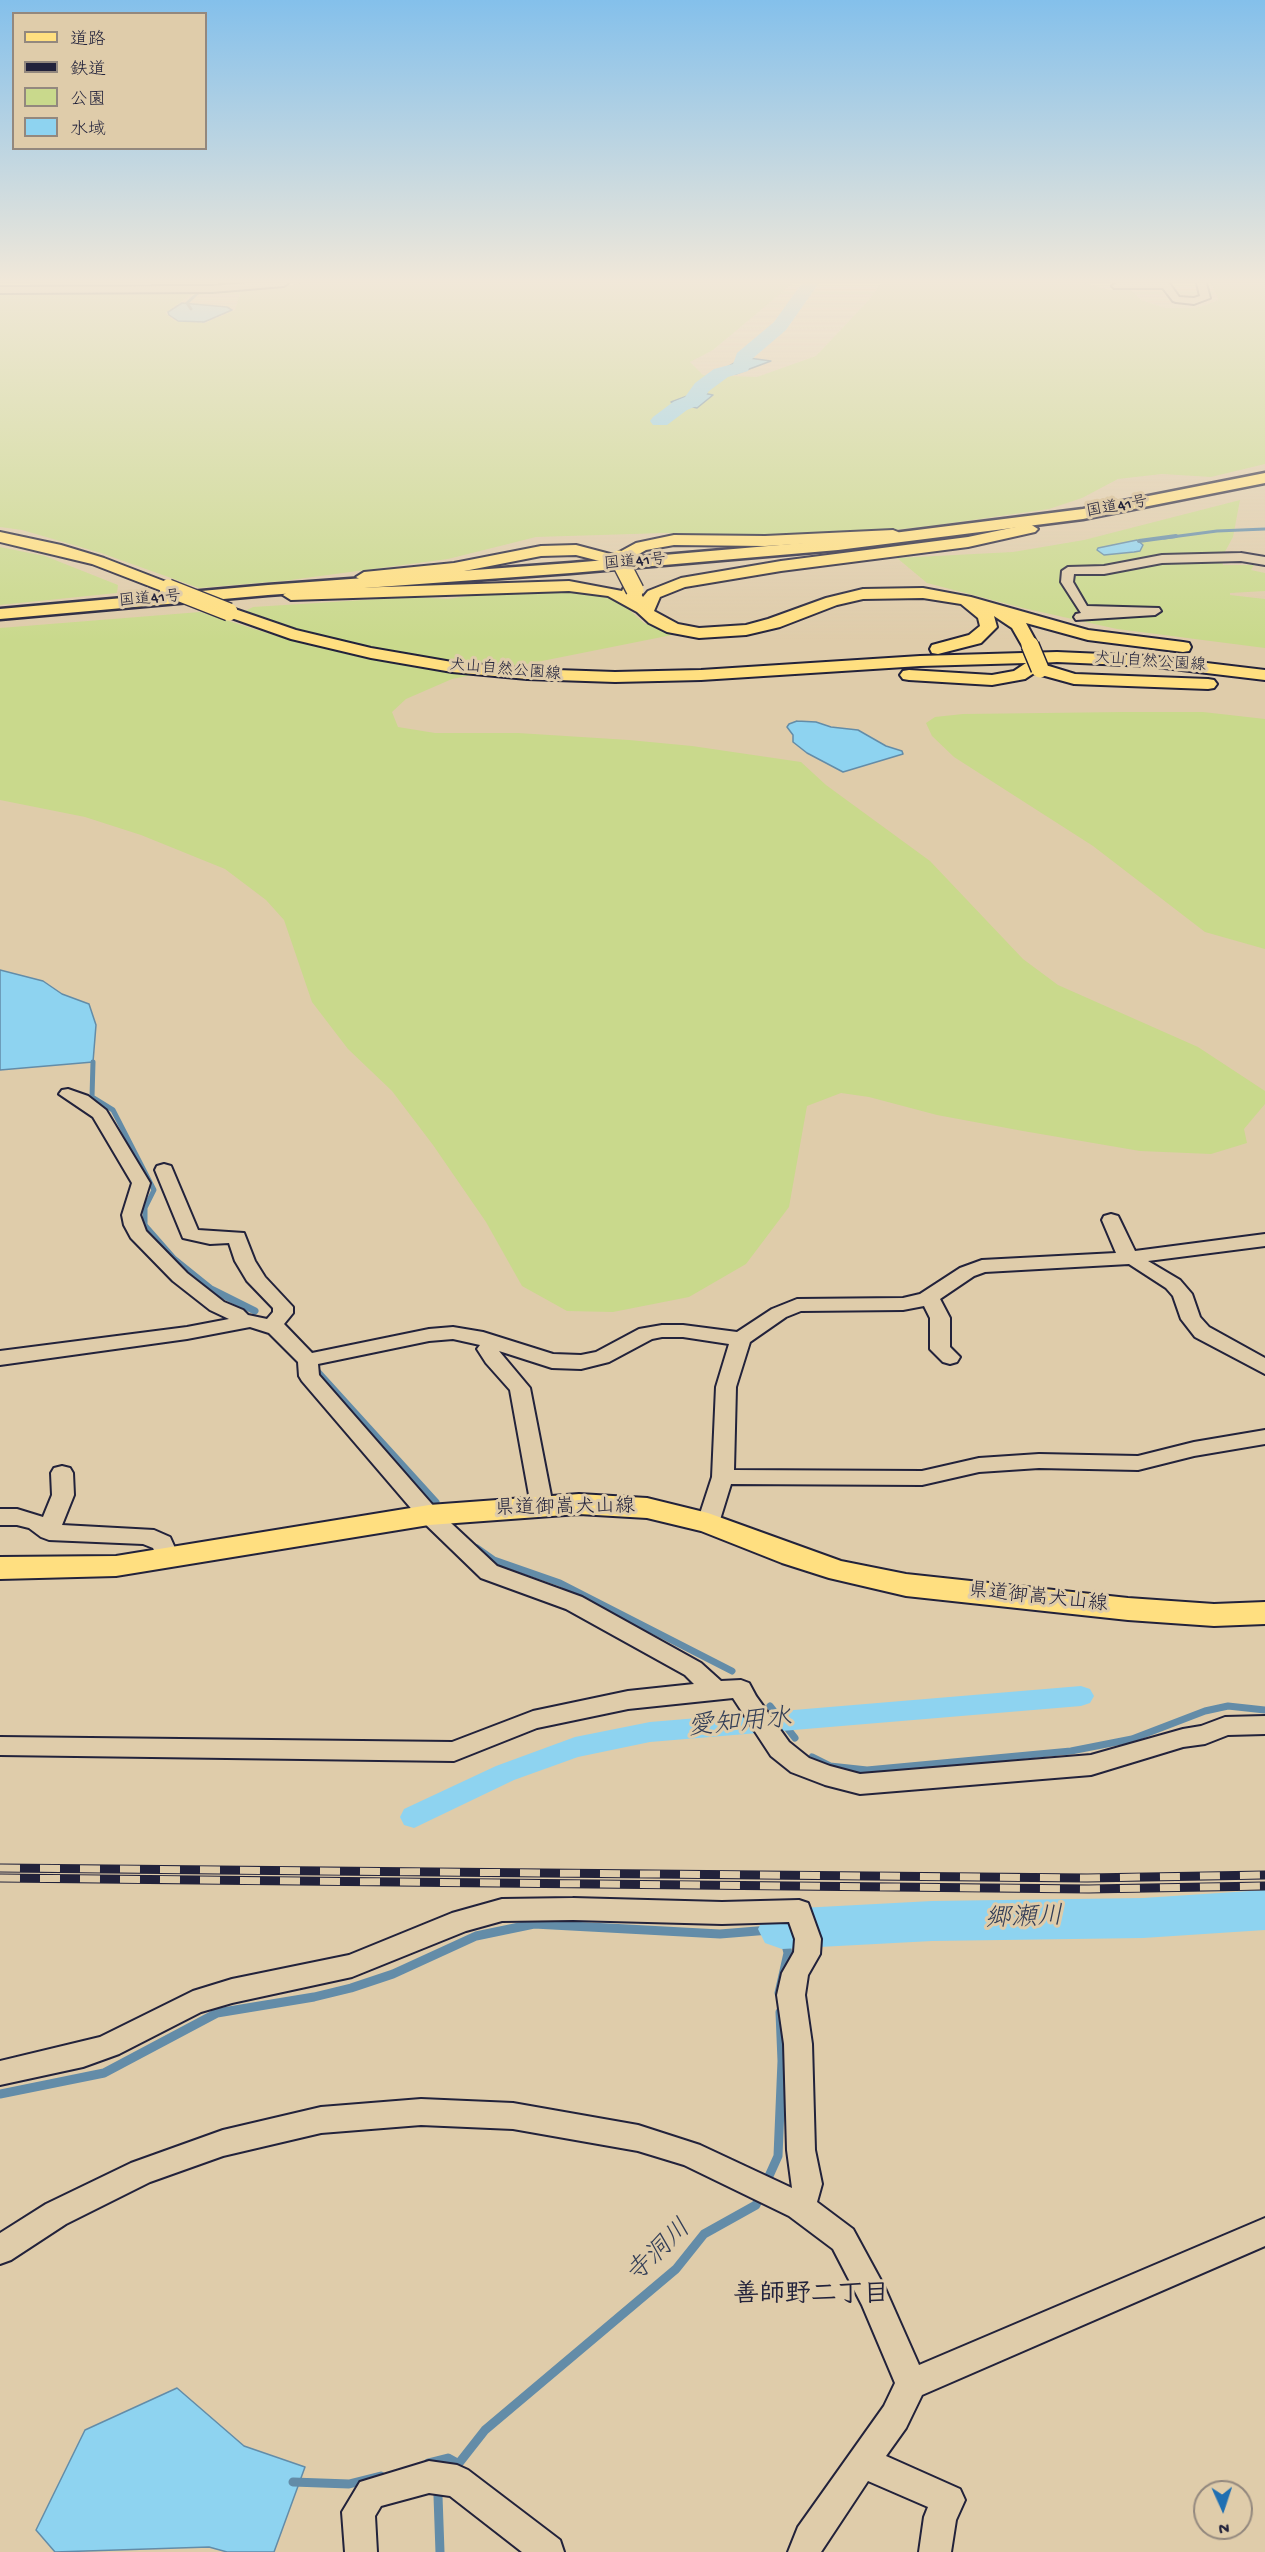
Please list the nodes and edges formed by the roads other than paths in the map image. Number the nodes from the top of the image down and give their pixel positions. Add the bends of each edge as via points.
1 (1265, 478) edge
2 (1265, 486) edge
3 (1027, 526) junction
4 (0, 537) edge
5 (617, 560) junction
6 (1265, 561) edge
7 (268, 590) junction
8 (291, 595) junction
9 (965, 600) junction
10 (985, 606) junction
11 (645, 612) junction
12 (0, 614) edge
13 (1080, 617) dead end
14 (0, 621) edge
15 (1204, 650) dead end
16 (1226, 654) dead end
17 (1265, 660) edge
18 (1036, 667) junction
19 (1265, 675) edge
20 (615, 678) junction
21 (1265, 690) edge
22 (68, 1094) dead end
23 (164, 1170) dead end
24 (1111, 1220) dead end
25 (1265, 1240) edge
26 (1131, 1258) junction
27 (926, 1299) junction
28 (242, 1321) junction
29 (271, 1327) junction
30 (741, 1339) junction
31 (492, 1342) junction
32 (950, 1357) dead end
33 (0, 1358) edge
34 (308, 1360) junction
35 (1265, 1367) edge
36 (1265, 1437) edge
37 (62, 1473) dead end
38 (723, 1477) junction
39 (542, 1506) junction
40 (429, 1515) junction
41 (0, 1516) edge
42 (708, 1523) junction
43 (49, 1532) junction
44 (168, 1557) junction
45 (0, 1568) edge
46 (1265, 1613) edge
47 (716, 1690) junction
48 (1265, 1725) edge
49 (0, 1746) edge
50 (0, 2073) edge
51 (790, 2203) junction
52 (1265, 2232) edge
53 (0, 2250) edge
54 (911, 2384) junction
55 (862, 2462) junction
56 (361, 2552) edge
57 (548, 2552) edge
58 (804, 2552) edge
59 (935, 2552) edge

1 - 3 highway, 国道41号
2 - 3 highway, 国道41号 via 1189,502
3 - 5 main road via 845,538 674,540 641,546
3 - 7 highway, 国道41号 via 711,557
3 - 8 highway, 国道41号 via 785,557
3 - 11 main road via 968,542 681,583 654,594
4 - 20 main road, 犬山自然公園線, bridge via 99,561 291,634 412,661 527,674
5 - 7 main road via 576,550 541,551 453,568
5 - 11 main road, bridge
6 - 13 street via 1241,557 1162,560 1104,570 1068,571 1067,582 1083,610 1155,610
7 - 12 highway, 国道41号
8 - 11 main road via 569,586 611,592
8 - 14 highway, 国道41号
9 - 10 main road
9 - 11 main road via 922,593 863,594 774,623 724,633 673,628
9 - 20 main road via 986,616 989,627 975,639 952,646
10 - 15 main road via 1088,635
10 - 18 main road, bridge via 1011,624 1027,645
16 - 17 main road
18 - 20 main road via 992,680 854,673 711,679
18 - 21 main road via 1074,679 1179,682
19 - 20 main road, 犬山自然公園線 via 1148,661 1058,657
22 - 28 street via 100,1114 141,1183 131,1215 138,1234 180,1277
23 - 29 street via 190,1234 237,1238 257,1281 283,1307 283,1313
24 - 26 street
25 - 26 street
26 - 27 street via 982,1266
26 - 35 street via 1173,1284 1202,1332
27 - 30 street via 878,1306 797,1305
27 - 32 street via 932,1301 940,1318 940,1349
28 - 29 street
28 - 33 street
29 - 34 street
30 - 31 street via 662,1331 581,1362 552,1361
30 - 38 street via 726,1386
31 - 34 street via 441,1334
31 - 39 street via 488,1349 493,1358 520,1388
34 - 40 street via 309,1376
36 - 38 street via 1138,1463 1039,1461 980,1465 922,1478
37 - 43 street via 63,1495
38 - 42 street
39 - 40 main road, 県道御嵩犬山線
39 - 42 main road, 県道御嵩犬山線 via 647,1508
40 - 44 main road, 県道御嵩犬山線
40 - 47 street via 489,1572 573,1603 693,1670
41 - 43 street via 37,1523
42 - 46 main road, 県道御嵩犬山線 via 839,1571 906,1585 1128,1609 1214,1615
43 - 44 street via 146,1536 162,1543
44 - 45 main road, 県道御嵩犬山線 via 116,1566
47 - 48 street via 741,1689 780,1749 800,1765 860,1784 1090,1765 1206,1735 1225,1726
47 - 49 street via 628,1700 532,1720 454,1752
50 - 51 street via 83,2055 193,2003 352,1966 460,1921 502,1910 799,1911 808,1939 807,1954 795,1973 791,1995 798,2044 801,2150 807,2184 806,2194
51 - 53 street via 690,2154 638,2138 513,2116 421,2112 321,2120 223,2144 141,2172 56,2214
51 - 54 street via 843,2239
52 - 54 street
54 - 55 street via 895,2418
55 - 58 street
55 - 59 street via 949,2500 940,2517
56 - 57 street via 358,2512 371,2493 443,2479

